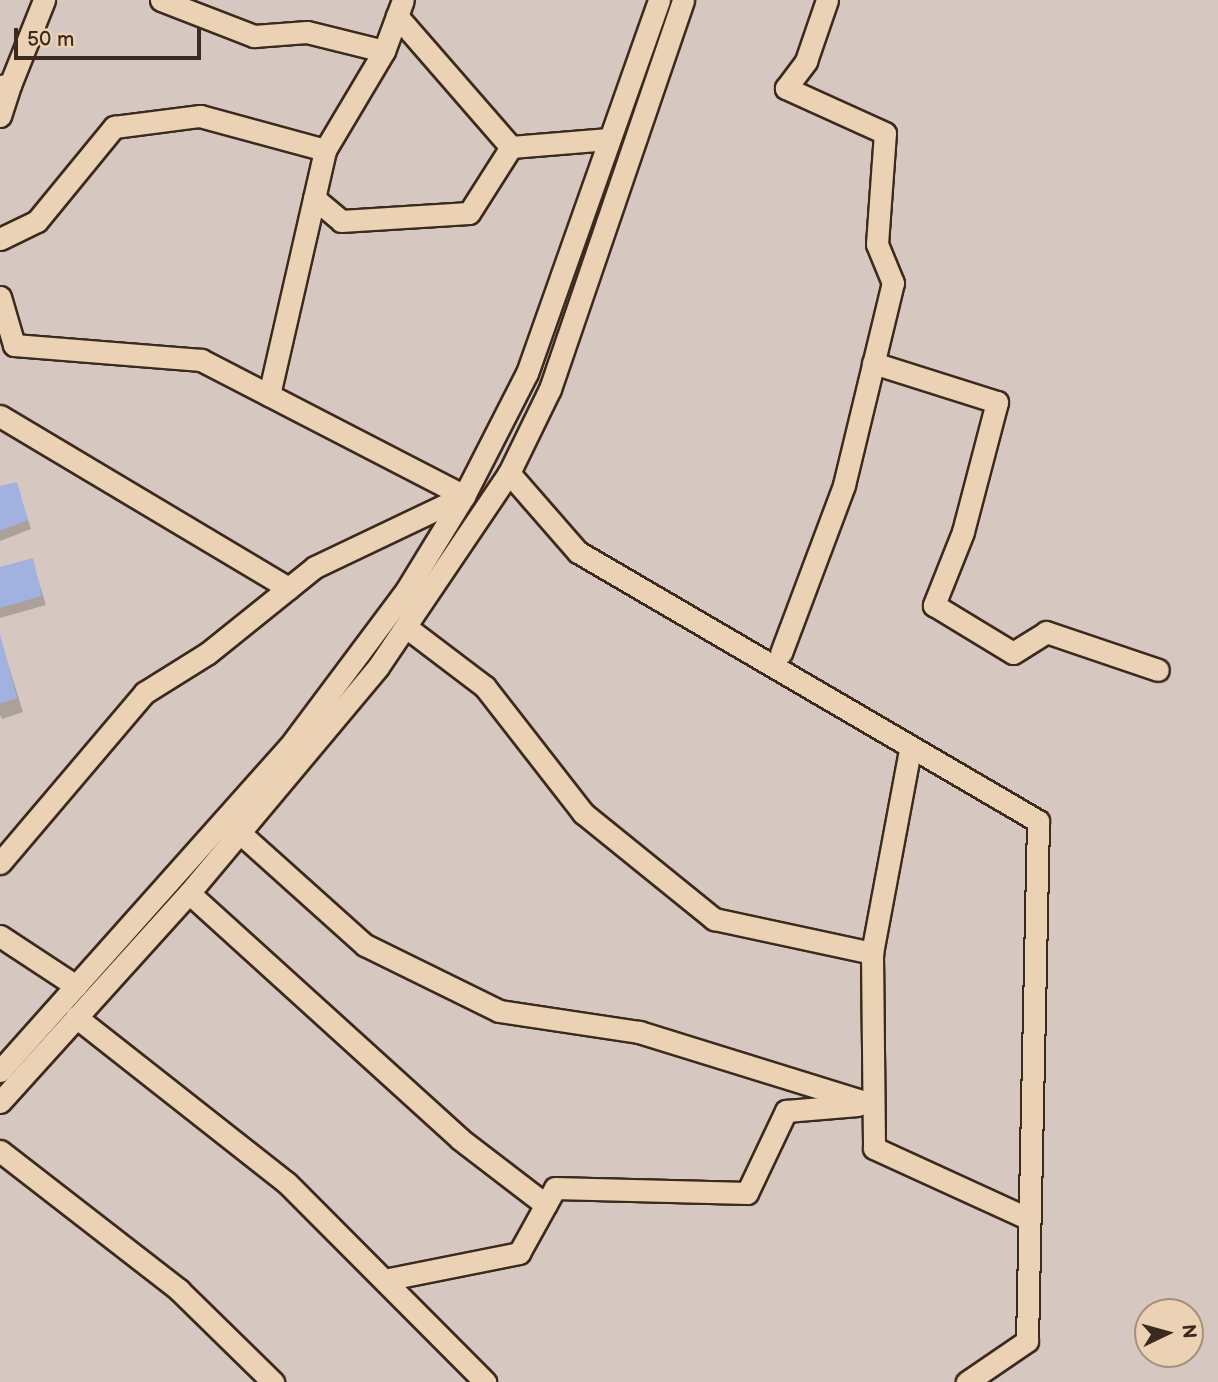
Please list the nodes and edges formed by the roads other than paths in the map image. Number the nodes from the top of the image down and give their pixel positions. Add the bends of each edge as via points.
1 (44, 0) edge
2 (161, 0) edge
3 (659, 0) edge
4 (682, 0) edge
5 (827, 0) edge
6 (400, 8) edge
7 (384, 51) junction
8 (5, 86) edge
9 (0, 116) edge
10 (609, 139) junction
11 (511, 147) junction
12 (325, 150) junction
13 (314, 198) junction
14 (0, 239) edge
15 (0, 297) edge
16 (4, 337) edge
17 (873, 363) junction
18 (269, 395) junction
19 (0, 416) edge
20 (509, 474) junction
21 (464, 496) junction
22 (289, 588) junction
23 (406, 626) junction
24 (781, 653) dead end
25 (1158, 670) dead end
26 (910, 749) junction
27 (240, 833) junction
28 (0, 863) edge
29 (188, 893) junction
30 (0, 936) edge
31 (872, 953) junction
32 (76, 986) junction
33 (76, 1017) junction
34 (0, 1071) edge
35 (0, 1102) edge
36 (871, 1104) junction
37 (0, 1151) edge
38 (546, 1205) junction
39 (1027, 1218) junction
40 (384, 1280) junction
41 (273, 1382) edge
42 (485, 1382) edge
43 (967, 1382) edge

1 - 8 street
2 - 7 street via 254,36 307,32
3 - 10 street
4 - 20 street via 550,389
5 - 17 street via 806,61 786,88 885,133 877,244 893,283
6 - 7 street
6 - 11 street
7 - 12 street
8 - 9 street
10 - 11 street
10 - 21 street via 527,373
11 - 13 street via 469,213 341,221
12 - 13 street
12 - 14 street via 200,116 114,127 37,221
13 - 18 street
15 - 16 street
16 - 18 street via 14,345 201,360
17 - 24 street via 844,485
17 - 25 street via 997,402 962,532 934,605 1013,653 1046,632
18 - 21 street
19 - 22 street
20 - 23 street
20 - 26 street via 578,552
21 - 22 street via 314,567
21 - 32 street via 407,589 289,747
22 - 28 street via 208,653 144,693
23 - 27 street
23 - 31 street via 485,687 583,813 715,919
26 - 31 street
26 - 39 street via 1038,821
27 - 29 street
27 - 36 street via 365,945 499,1011 639,1032
29 - 33 street
29 - 38 street via 460,1139
30 - 32 street
31 - 36 street
32 - 34 street
33 - 35 street
33 - 40 street via 287,1183
36 - 38 street via 786,1111 747,1193 555,1188
36 - 39 street via 874,1148
37 - 41 street via 179,1290
38 - 40 street via 519,1253
39 - 43 street via 1027,1341
40 - 42 street

